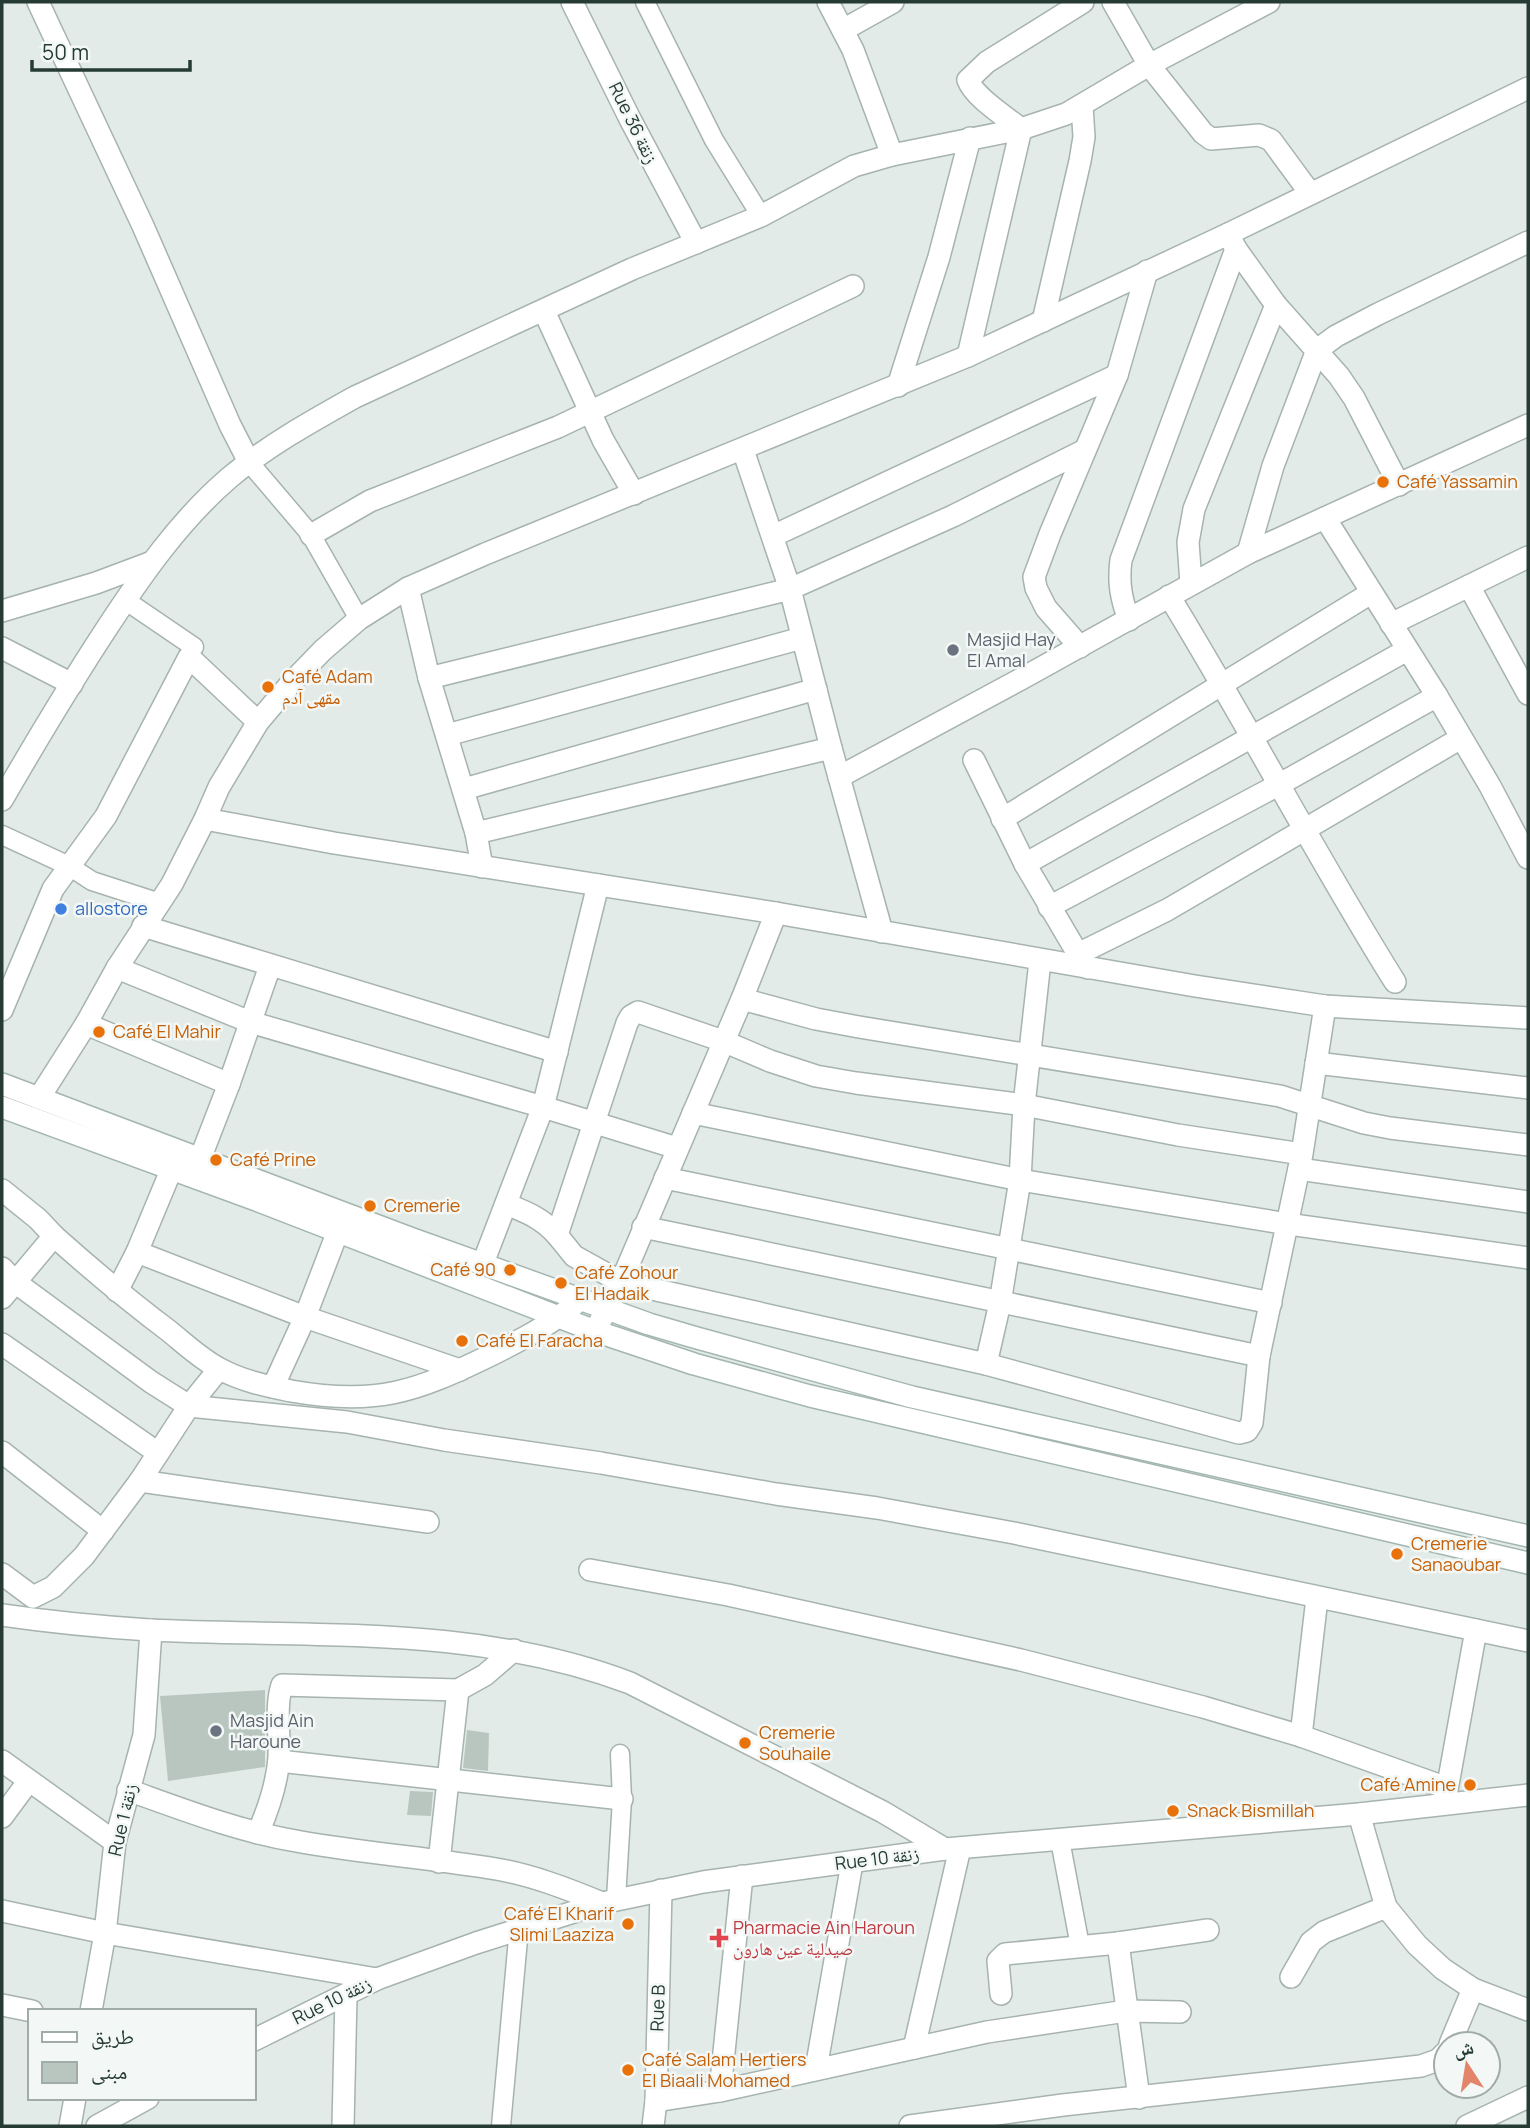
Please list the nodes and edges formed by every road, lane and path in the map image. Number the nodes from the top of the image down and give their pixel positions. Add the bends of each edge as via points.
1 (38, 2) edge
2 (572, 2) edge
3 (645, 2) edge
4 (828, 2) edge
5 (893, 2) edge
6 (1083, 2) edge
7 (1113, 2) edge
8 (1269, 2) edge
9 (843, 30) junction
10 (1149, 65) junction
11 (1528, 88) edge
12 (1082, 106) junction
13 (1021, 129) junction
14 (970, 138) junction
15 (892, 155) junction
16 (1310, 193) junction
17 (761, 216) junction
18 (1232, 241) junction
19 (1528, 242) edge
20 (696, 243) junction
21 (1147, 271) junction
22 (853, 286) dead end
23 (1276, 305) junction
24 (544, 311) junction
25 (1043, 321) junction
26 (1317, 350) junction
27 (968, 356) junction
28 (1117, 375) junction
29 (898, 386) junction
30 (590, 413) junction
31 (1528, 425) edge
32 (743, 450) junction
33 (1085, 450) junction
34 (249, 462) junction
35 (1399, 485) junction
36 (634, 494) junction
37 (1325, 519) junction
38 (311, 535) junction
39 (773, 536) junction
40 (1248, 553) junction
41 (1528, 557) edge
42 (152, 562) junction
43 (1191, 584) junction
44 (1469, 586) junction
45 (408, 588) junction
46 (790, 589) junction
47 (1371, 593) junction
48 (1169, 596) junction
49 (125, 600) junction
50 (2, 611) edge
51 (359, 619) junction
52 (1129, 620) junction
53 (1391, 624) junction
54 (802, 638) junction
55 (194, 647) dead end
56 (1080, 647) junction
57 (2, 648) edge
58 (1407, 650) junction
59 (1522, 665) edge
60 (429, 678) junction
61 (72, 684) junction
62 (1223, 684) junction
63 (816, 689) junction
64 (1528, 694) edge
65 (1437, 696) junction
66 (258, 722) junction
67 (447, 735) junction
68 (1254, 738) junction
69 (1461, 738) junction
70 (831, 748) junction
71 (974, 760) dead end
72 (839, 777) junction
73 (1280, 784) junction
74 (464, 789) junction
75 (2, 800) edge
76 (205, 820) junction
77 (1002, 820) junction
78 (1306, 829) junction
79 (476, 834) junction
80 (2, 835) edge
81 (1528, 858) edge
82 (1025, 864) junction
83 (69, 866) junction
84 (482, 867) junction
85 (598, 885) junction
86 (160, 903) junction
87 (1049, 907) junction
88 (776, 913) junction
89 (143, 926) junction
90 (882, 932) junction
91 (1040, 961) junction
92 (1083, 961) junction
93 (270, 966) junction
94 (117, 968) junction
95 (1395, 982) dead end
96 (742, 999) junction
97 (1325, 1006) junction
98 (2, 1010) edge
99 (1528, 1018) edge
100 (250, 1022) junction
101 (86, 1024) junction
102 (723, 1041) junction
103 (557, 1052) junction
104 (1031, 1054) junction
105 (1316, 1063) junction
106 (2, 1084) edge
107 (229, 1084) junction
108 (1528, 1088) edge
109 (39, 1098) junction
110 (1024, 1105) junction
111 (1311, 1105) junction
112 (2, 1107) edge
113 (543, 1107) junction
114 (693, 1113) junction
115 (594, 1123) junction
116 (1528, 1145) edge
117 (677, 1148) junction
118 (200, 1159) junction
119 (1300, 1161) junction
120 (172, 1168) junction
121 (665, 1178) junction
122 (1020, 1180) junction
123 (2, 1190) edge
124 (1528, 1202) edge
125 (506, 1204) junction
126 (1287, 1224) junction
127 (643, 1227) junction
128 (338, 1231) junction
129 (557, 1235) junction
130 (54, 1236) junction
131 (1009, 1250) junction
132 (137, 1252) junction
133 (1528, 1258) edge
134 (483, 1263) junction
135 (621, 1282) junction
136 (6, 1283) edge
137 (117, 1291) junction
138 (581, 1299) junction
139 (1000, 1303) junction
140 (1271, 1303) junction
141 (608, 1309) junction
142 (305, 1317) junction
143 (560, 1318) junction
144 (595, 1331) junction
145 (2, 1344) edge
146 (1259, 1356) junction
147 (986, 1364) junction
148 (219, 1369) junction
149 (460, 1370) junction
150 (274, 1388) junction
151 (189, 1406) junction
152 (2, 1452) edge
153 (158, 1452) junction
154 (141, 1481) junction
155 (428, 1522) dead end
156 (103, 1531) junction
157 (1528, 1536) edge
158 (1528, 1563) edge
159 (590, 1570) dead end
160 (2, 1574) edge
161 (1317, 1598) junction
162 (2, 1615) edge
163 (151, 1630) junction
164 (1476, 1630) junction
165 (1528, 1641) edge
166 (514, 1650) junction
167 (458, 1690) junction
168 (1301, 1736) junction
169 (620, 1754) dead end
170 (279, 1761) junction
171 (2, 1762) edge
172 (449, 1779) junction
173 (28, 1782) junction
174 (128, 1790) junction
175 (1528, 1795) edge
176 (1446, 1796) junction
177 (622, 1798) junction
178 (1360, 1814) junction
179 (2, 1817) edge
180 (258, 1833) junction
181 (1060, 1840) junction
182 (115, 1842) junction
183 (953, 1849) junction
184 (439, 1862) junction
185 (852, 1863) junction
186 (742, 1876) junction
187 (661, 1890) junction
188 (609, 1901) junction
189 (1386, 1908) junction
190 (2, 1911) edge
191 (519, 1928) junction
192 (1208, 1930) dead end
193 (104, 1933) junction
194 (1118, 1943) junction
195 (1080, 1946) junction
196 (1292, 1977) dead end
197 (377, 1979) junction
198 (1474, 1989) junction
199 (1001, 1994) dead end
200 (346, 1996) junction
201 (2, 2005) edge
202 (91, 2009) edge
203 (28, 2010) edge
204 (1528, 2010) edge
205 (1126, 2011) junction
206 (1180, 2012) dead end
207 (1456, 2030) edge
208 (256, 2039) edge
209 (914, 2048) junction
210 (1432, 2062) edge
211 (816, 2069) junction
212 (720, 2091) junction
213 (1139, 2098) junction
214 (75, 2100) edge
215 (144, 2100) edge
216 (656, 2101) junction
217 (1526, 2103) edge
218 (70, 2126) edge
219 (97, 2126) edge
220 (343, 2126) edge
221 (500, 2126) edge
222 (653, 2126) edge
223 (910, 2126) edge
224 (1467, 2126) edge

1 - 34 street
2 - 20 street, Rue 36 زنقة
3 - 17 street via 714,140
4 - 9 street
5 - 9 street
6 - 13 street via 987,62 968,80 978,95
7 - 10 street
8 - 10 street
9 - 15 street
10 - 12 street
10 - 16 street via 1207,137 1259,135 1271,140
11 - 16 street
12 - 13 street
12 - 25 street via 1080,161
13 - 14 street
13 - 27 street
14 - 15 street
14 - 29 street
15 - 17 street via 854,166
16 - 18 street
17 - 20 street
18 - 21 street
18 - 23 street
18 - 52 street via 1121,560 1121,597
19 - 26 street via 1378,314
20 - 24 street
21 - 25 street
21 - 28 street
22 - 30 street
23 - 26 street
23 - 43 street via 1194,509 1188,542
24 - 30 street
24 - 34 street via 355,397
25 - 27 street
26 - 35 street via 1354,398
26 - 40 street via 1273,466
27 - 29 street
28 - 33 street
28 - 39 street
29 - 32 street
30 - 36 street
30 - 38 street via 370,501
31 - 35 street
32 - 36 street
32 - 39 street
33 - 46 street
33 - 56 street via 1034,577 1046,608
34 - 38 street
34 - 42 street via 188,518
35 - 37 street
36 - 45 street
37 - 40 street
37 - 47 street
38 - 51 street
39 - 46 street
40 - 43 street
41 - 44 street
42 - 49 street
42 - 50 street
43 - 48 street
44 - 53 street
44 - 59 street
45 - 51 street
45 - 60 street
46 - 54 street
46 - 60 street
47 - 53 street
47 - 62 street
48 - 52 street
48 - 62 street
49 - 55 street
49 - 61 street
51 - 66 street via 323,650
52 - 56 street
53 - 58 street
54 - 63 street
54 - 67 street
56 - 72 street
57 - 61 street
58 - 65 street
58 - 68 street
59 - 64 street
60 - 67 street
61 - 75 street
62 - 68 street
62 - 77 street
63 - 70 street
63 - 74 street
65 - 69 street
65 - 73 street
66 - 76 street
66 - 83 street via 189,657 106,816
67 - 74 street
68 - 73 street
68 - 82 street
69 - 78 street
69 - 81 street
70 - 72 street
70 - 79 street
71 - 77 street
72 - 90 street
73 - 78 street
73 - 87 street
74 - 79 street
76 - 84 street
76 - 86 street
77 - 82 street
78 - 92 street
78 - 95 street
79 - 84 street
80 - 83 street
82 - 87 street
83 - 86 street via 92,881
83 - 98 street via 53,889
84 - 85 street
85 - 88 street
85 - 103 street
86 - 89 street
87 - 92 street
88 - 90 street
88 - 96 street
89 - 93 street
89 - 94 street
90 - 91 street
91 - 92 street
91 - 104 street
92 - 97 street
93 - 100 street
93 - 103 street
94 - 100 street
94 - 101 street
96 - 102 street
96 - 104 street via 827,1021
97 - 99 street
97 - 105 street
100 - 107 street
100 - 113 street
101 - 107 street
101 - 109 street
102 - 110 street via 816,1076
102 - 114 street
102 - 115 street via 635,1014 627,1023
103 - 113 street
104 - 110 street
104 - 111 street
105 - 108 street
105 - 111 street
106 - 109 street
107 - 118 street
109 - 118 street
110 - 119 street
110 - 122 street
111 - 116 street via 1390,1128
111 - 119 street
112 - 120 street
113 - 115 street
113 - 125 street
114 - 117 street
114 - 122 street
115 - 117 street
115 - 129 street
117 - 121 street
118 - 134 street
119 - 124 street
119 - 126 street
120 - 128 street
120 - 132 street
121 - 127 street
121 - 131 street
122 - 126 street
122 - 131 street
123 - 130 street
125 - 129 street via 534,1215
125 - 134 street
126 - 133 street
126 - 140 street
127 - 135 street
127 - 139 street
128 - 142 street
128 - 143 street
129 - 135 street via 574,1256
130 - 136 street
130 - 137 street
131 - 139 street
131 - 140 street
132 - 137 street
132 - 142 street
134 - 138 street
135 - 141 street
135 - 147 street
136 - 151 street
137 - 148 street
138 - 141 street
138 - 143 street
139 - 146 street
139 - 147 street
140 - 146 street
141 - 144 street
141 - 157 street via 912,1397
142 - 149 street
142 - 150 street
143 - 144 street
143 - 149 street
144 - 158 street via 810,1396
145 - 153 street
146 - 147 street via 1252,1423 1239,1433
148 - 150 street
148 - 151 street
149 - 150 street via 379,1397
151 - 153 street
151 - 161 street via 347,1422 877,1508
152 - 156 street
153 - 154 street
154 - 155 street
154 - 156 street
156 - 160 street via 53,1587 33,1597
159 - 168 street via 728,1595 1021,1660
161 - 164 street
161 - 168 street
162 - 163 street
163 - 166 street via 416,1638
163 - 174 street, Rue 1 زنقة via 144,1735
164 - 165 street
164 - 176 street
166 - 167 street
166 - 183 street via 630,1683
167 - 170 street via 282,1685
167 - 172 street
168 - 176 street
169 - 177 street
170 - 172 street
170 - 180 street
171 - 173 street
172 - 177 street
172 - 184 street
173 - 179 street
173 - 182 street
174 - 180 street
174 - 182 street, Rue 1 زنقة
175 - 176 street, Rue 10 زنقة
176 - 178 street, Rue 10 زنقة
177 - 188 street
178 - 181 street, Rue 10 زنقة
178 - 189 street
180 - 184 street
181 - 183 street, Rue 10 زنقة
181 - 195 street
182 - 193 street, Rue 1 زنقة
183 - 185 street, Rue 10 زنقة
183 - 209 street
184 - 188 street via 498,1869
185 - 186 street, Rue 10 زنقة
185 - 211 street
186 - 187 street, Rue 10 زنقة
186 - 212 street
187 - 188 street, Rue 10 زنقة
187 - 216 street, Rue B
188 - 191 street, Rue 10 زنقة
189 - 196 street via 1324,1932 1311,1942
189 - 198 street via 1443,1969
190 - 193 street
191 - 197 street, Rue 10 زنقة
191 - 221 street
192 - 194 street
193 - 197 street
193 - 202 street, Rue 1 زنقة
194 - 195 street
194 - 205 street
195 - 199 street via 1005,1954 998,1961
197 - 200 street, Rue 10 زنقة
198 - 204 street
198 - 207 street
200 - 208 street, Rue 10 زنقة
200 - 220 street
201 - 203 street
205 - 206 street
205 - 209 street
205 - 213 street
209 - 211 street
210 - 213 street
211 - 212 street
212 - 216 street
213 - 223 street
214 - 218 street
215 - 219 street
216 - 222 street, Rue B
217 - 224 street

